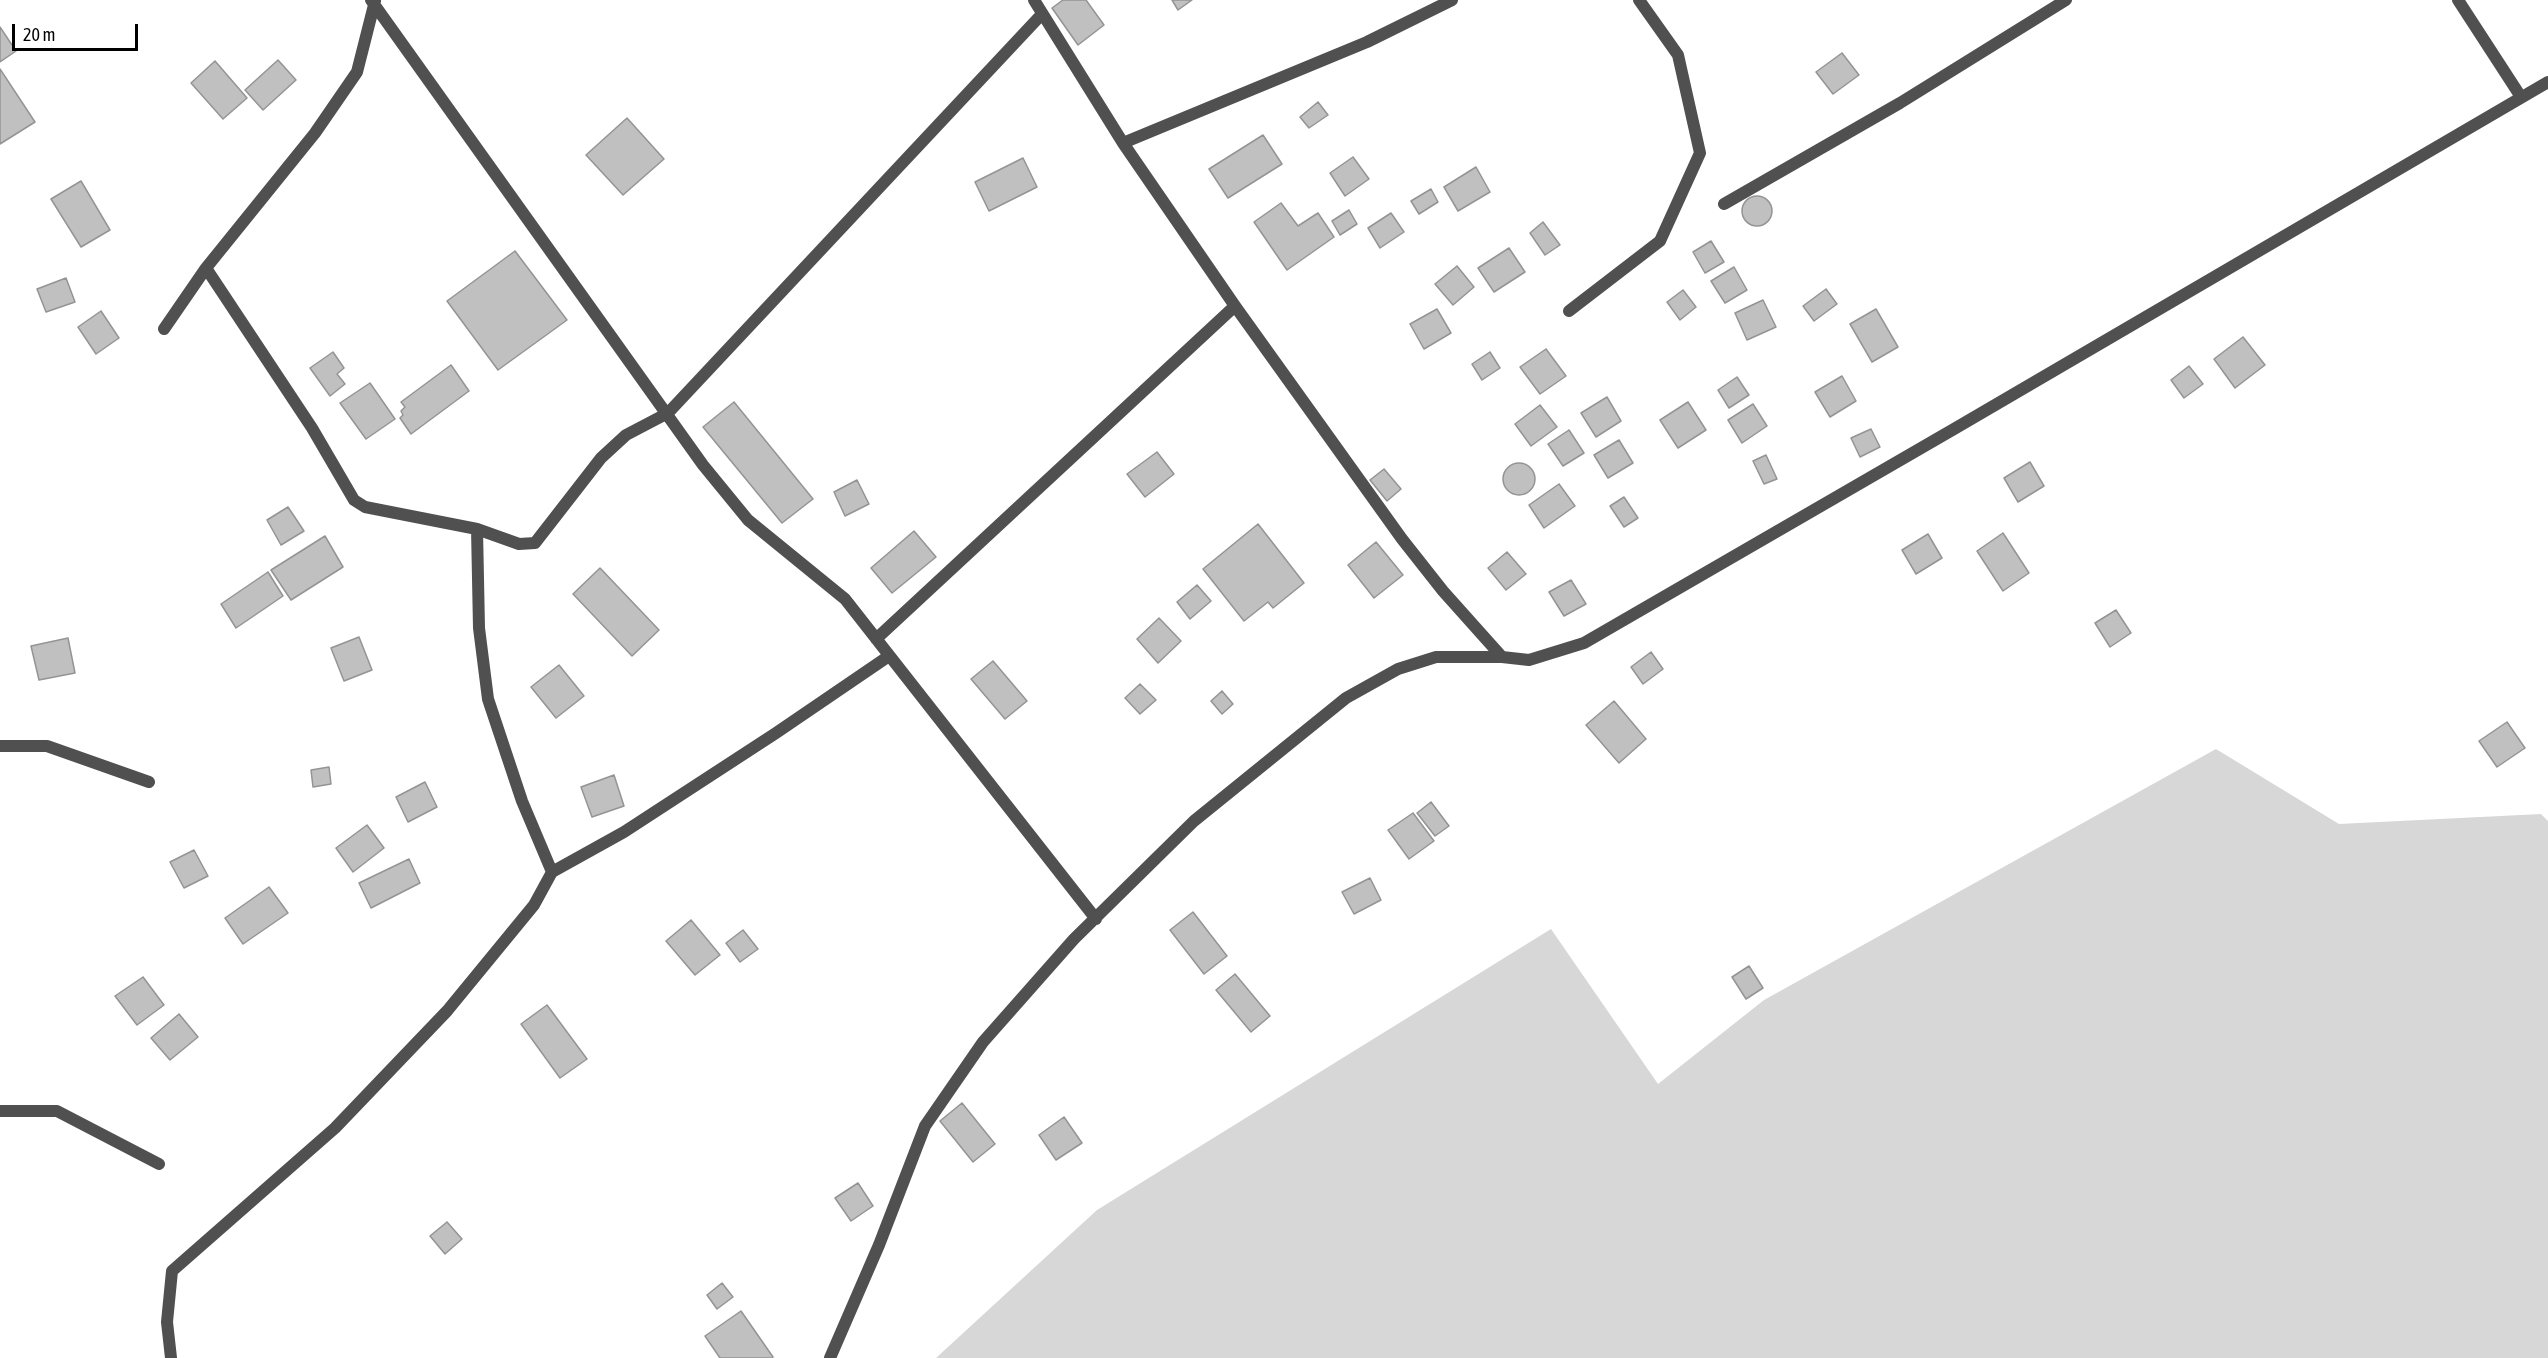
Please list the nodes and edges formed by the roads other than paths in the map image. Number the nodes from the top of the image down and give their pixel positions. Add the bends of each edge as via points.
1 (1034, 0) edge
2 (1452, 0) edge
3 (1639, 0) edge
4 (2066, 0) edge
5 (2458, 0) edge
6 (374, 2) edge
7 (1042, 14) junction
8 (2548, 82) edge
9 (2521, 97) junction
10 (1123, 143) junction
11 (1724, 204) dead end
12 (206, 268) junction
13 (1235, 306) junction
14 (1569, 311) dead end
15 (164, 329) dead end
16 (668, 412) junction
17 (477, 529) junction
18 (876, 639) junction
19 (889, 656) junction
20 (1502, 657) junction
21 (0, 746) edge
22 (148, 782) dead end
23 (552, 872) junction
24 (1096, 919) junction
25 (0, 1112) edge
26 (159, 1164) dead end
27 (171, 1358) edge
28 (830, 1358) edge

1 - 7 street
2 - 10 street via 1367,42
3 - 14 street via 1678,55 1700,153 1660,241
4 - 11 street via 1900,103
5 - 9 street
6 - 12 street via 357,72 315,133
6 - 16 street
7 - 10 street
7 - 16 street
8 - 9 street
9 - 20 street via 1584,643 1529,660
10 - 13 street
12 - 15 street
12 - 17 street via 312,428 354,500 365,507
13 - 18 street
13 - 20 street via 1402,539
16 - 17 street via 626,435 601,458 535,543 519,544
16 - 18 street via 703,465 748,520 845,599
17 - 23 street via 479,628 488,699 522,801
18 - 19 street
19 - 23 street via 633,825
19 - 24 street
20 - 24 street via 1436,657 1398,669 1346,698 1194,821
21 - 22 street via 47,746
23 - 27 street via 534,905 447,1011 335,1128 172,1271 167,1322
24 - 28 street via 983,1042 925,1126
25 - 26 street via 57,1111

